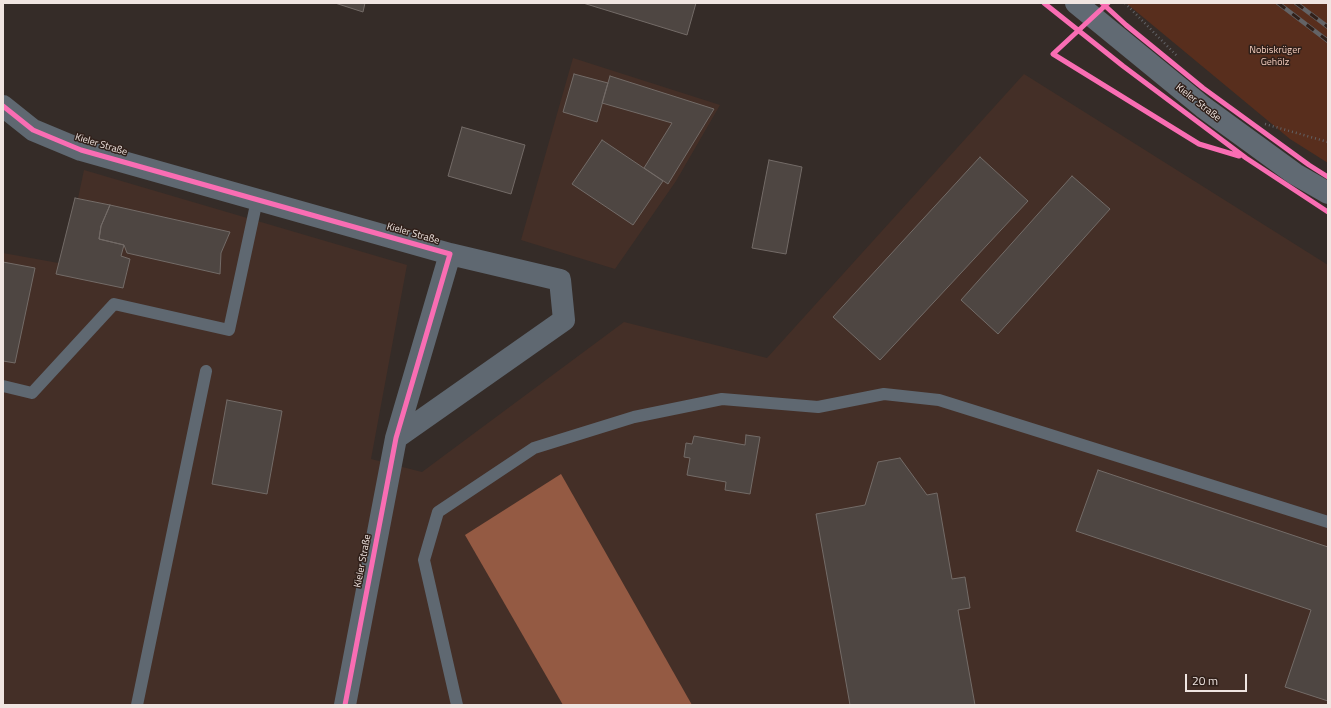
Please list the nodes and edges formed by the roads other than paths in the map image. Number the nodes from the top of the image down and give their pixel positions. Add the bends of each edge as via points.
1 (1076, 3) edge
2 (3, 106) edge
3 (1328, 193) edge
4 (257, 200) junction
5 (450, 254) junction
6 (206, 371) dead end
7 (3, 386) edge
8 (396, 438) junction
9 (1328, 522) edge
10 (138, 705) edge
11 (345, 705) edge
12 (457, 705) edge

1 - 3 main road, Kieler Straße via 1203,107 1295,174
2 - 4 street, Kieler Straße via 33,130 81,150
4 - 5 street, Kieler Straße
4 - 7 lane via 229,330 114,304 32,393
5 - 8 street, Kieler Straße
5 - 8 street, Kieler Straße via 560,280 564,320
6 - 10 lane
8 - 11 street, Kieler Straße
9 - 12 lane via 939,400 884,394 818,407 714,400 634,417 534,448 438,512 424,560

